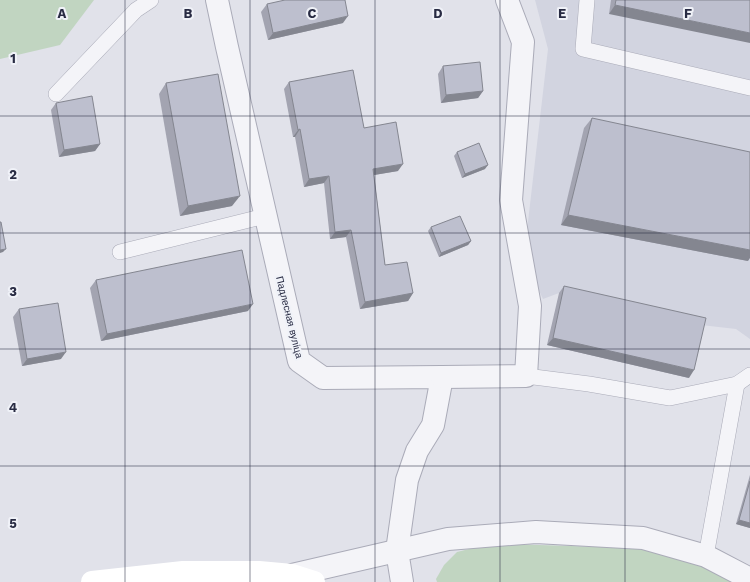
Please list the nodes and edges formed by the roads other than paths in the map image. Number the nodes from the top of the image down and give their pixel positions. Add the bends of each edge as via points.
1 (151, 0) edge
2 (217, 0) edge
3 (507, 0) edge
4 (587, 0) edge
5 (750, 88) edge
6 (56, 94) dead end
7 (265, 216) junction
8 (120, 252) dead end
9 (750, 375) edge
10 (442, 376) junction
11 (526, 376) junction
12 (737, 384) junction
13 (397, 551) junction
14 (706, 556) junction
15 (292, 576) junction
16 (750, 579) edge
17 (92, 582) edge
18 (314, 582) edge
19 (402, 582) edge

1 - 6 lane via 136,10
2 - 7 street, Падлесная вуліца
3 - 11 street via 523,42 511,200 530,306
4 - 5 lane via 583,49
7 - 8 lane
7 - 10 street, Падлесная вуліца via 299,361 322,378
9 - 12 lane
10 - 11 street, Падлесная вуліца
10 - 13 street via 433,425 417,451 407,480
11 - 12 lane via 670,398
12 - 14 lane
13 - 14 street via 448,539 536,532 643,538
13 - 15 street
13 - 19 street
14 - 16 street
15 - 17 street via 259,572 183,572
15 - 18 street

